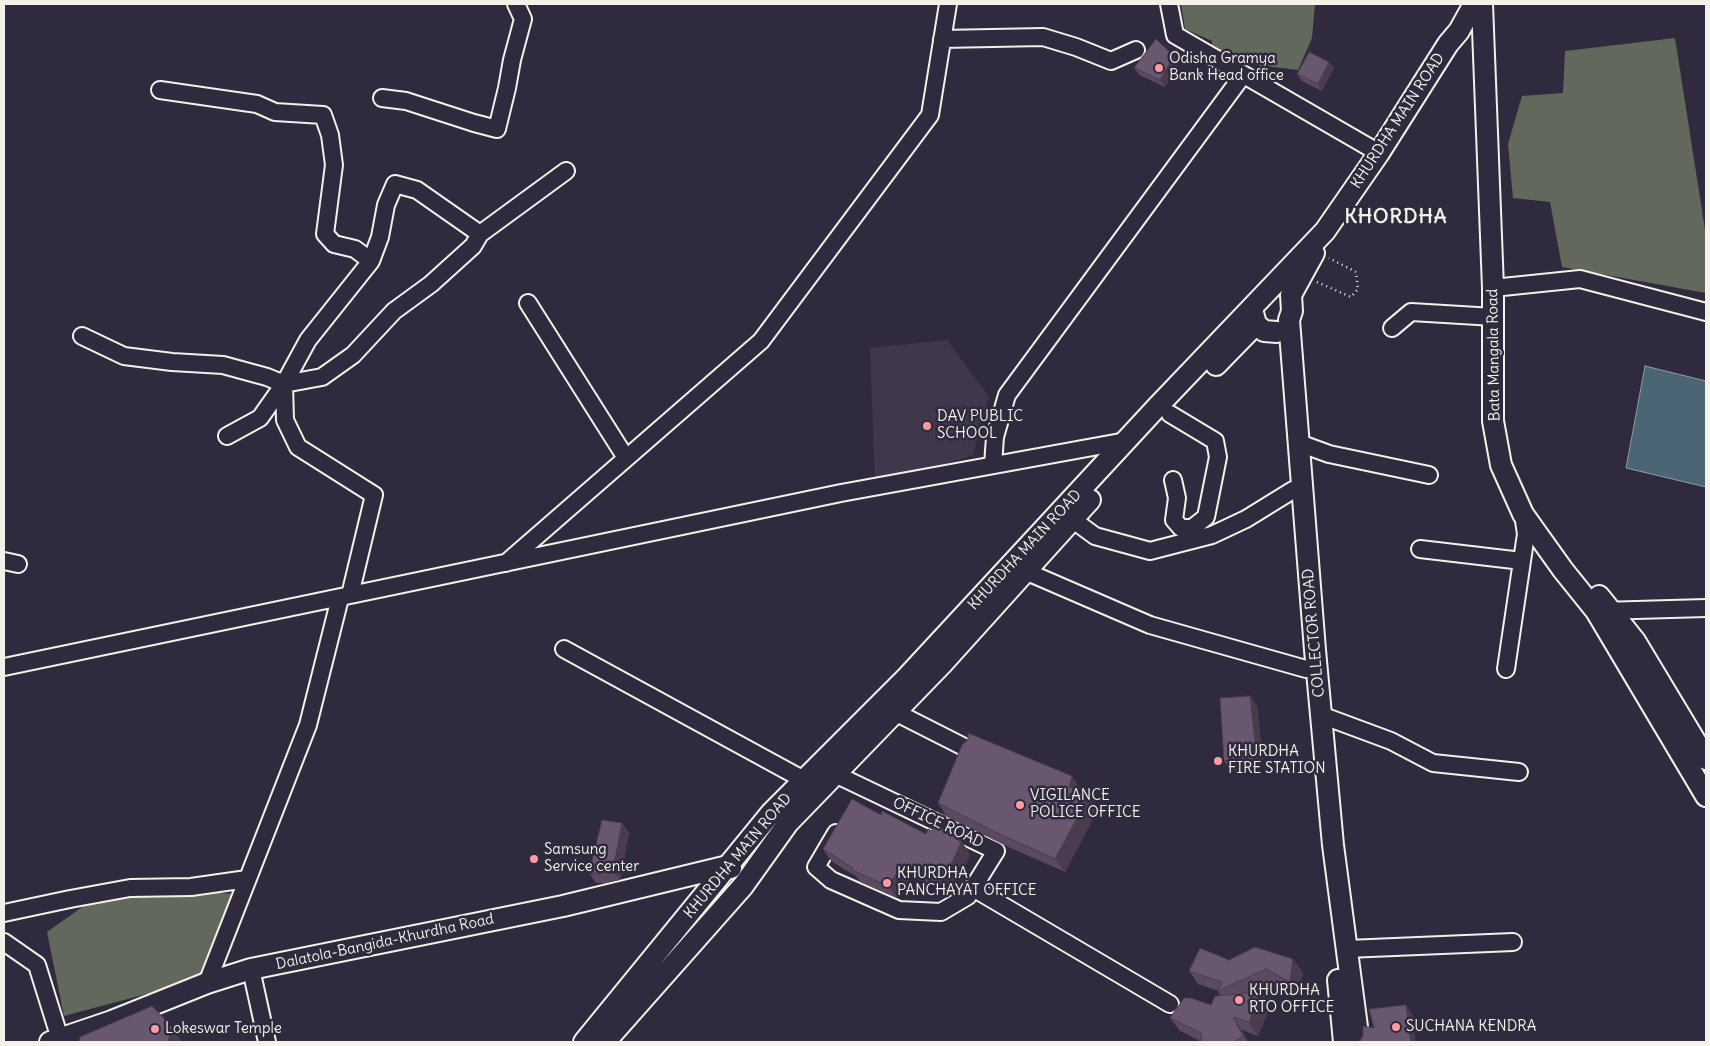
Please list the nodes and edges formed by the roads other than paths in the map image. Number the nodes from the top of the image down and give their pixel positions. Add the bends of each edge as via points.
1 (516, 4) edge
2 (948, 4) edge
3 (1169, 4) edge
4 (1464, 4) edge
5 (1474, 4) edge
6 (1482, 4) edge
7 (1488, 4) edge
8 (942, 39) junction
9 (1448, 44) junction
10 (1136, 50) dead end
11 (1243, 75) junction
12 (160, 90) dead end
13 (382, 98) dead end
14 (1379, 153) junction
15 (566, 171) dead end
16 (1325, 231) junction
17 (480, 234) junction
18 (371, 261) junction
19 (1497, 288) junction
20 (1269, 289) junction
21 (1291, 295) junction
22 (528, 303) dead end
23 (1255, 303) junction
24 (1706, 312) edge
25 (1494, 317) junction
26 (1256, 324) junction
27 (1283, 326) junction
28 (1392, 328) dead end
29 (82, 336) dead end
30 (284, 384) junction
31 (1170, 414) junction
32 (227, 436) dead end
33 (1126, 440) junction
34 (1299, 443) junction
35 (626, 458) junction
36 (993, 465) junction
37 (1429, 475) dead end
38 (1173, 480) dead end
39 (1293, 490) junction
40 (1523, 514) junction
41 (1072, 519) junction
42 (1420, 549) dead end
43 (1522, 561) junction
44 (505, 563) junction
45 (1025, 571) junction
46 (345, 597) junction
47 (1706, 608) edge
48 (1604, 611) junction
49 (564, 649) dead end
50 (4, 667) edge
51 (1306, 669) junction
52 (1506, 669) dead end
53 (896, 712) junction
54 (1321, 715) junction
55 (968, 749) edge
56 (1706, 759) edge
57 (1320, 762) junction
58 (1519, 772) dead end
59 (835, 774) junction
60 (804, 780) junction
61 (1706, 796) edge
62 (847, 816) edge
63 (728, 866) junction
64 (247, 879) junction
65 (748, 879) junction
66 (973, 888) junction
67 (4, 913) edge
68 (4, 942) edge
69 (1513, 942) dead end
70 (1347, 949) junction
71 (251, 969) junction
72 (207, 983) junction
73 (1170, 1004) dead end
74 (57, 1041) edge
75 (267, 1042) edge
76 (584, 1042) edge
77 (605, 1042) edge
78 (1344, 1042) edge
79 (1359, 1042) edge

1 - 13 street via 523,19 497,129
2 - 8 street
3 - 11 street via 1175,35
4 - 9 main road
5 - 9 main road
6 - 19 main road, Bata Mangala Road
7 - 19 main road, Bata Mangala Road
8 - 10 street via 1043,37 1111,61
8 - 35 street via 930,115 761,341
9 - 14 main road, KHURDHA MAIN ROAD
11 - 14 street
11 - 36 street via 1007,395 995,437
12 - 18 street via 256,104 275,112 323,115 330,134 334,165 325,234 334,244 355,249
14 - 16 main road, KHURDHA MAIN ROAD
15 - 17 street
16 - 20 main road, KHURDHA MAIN ROAD
16 - 21 main road, COLLECTOR ROAD
17 - 18 street via 418,190 395,184
17 - 30 street via 473,246 431,284 394,311 354,355 322,377
18 - 30 street via 308,340
19 - 24 street via 1580,278
19 - 25 main road, Bata Mangala Road
19 - 48 main road, Bata Mangala Road via 1513,461 1534,512
20 - 21 main road
20 - 23 main road, KHURDHA MAIN ROAD
21 - 27 main road, COLLECTOR ROAD via 1292,311
22 - 35 street
23 - 26 main road via 1253,314
23 - 33 main road, KHURDHA MAIN ROAD
25 - 28 street via 1411,312
25 - 40 main road, Bata Mangala Road via 1493,421 1501,465
26 - 27 main road via 1264,331
26 - 31 main road, KHURDHA MAIN ROAD
27 - 34 main road, COLLECTOR ROAD
27 - 39 main road, COLLECTOR ROAD
29 - 30 street via 124,356 223,365 267,376
30 - 32 street via 260,418
30 - 46 street via 285,420 298,447 374,495
31 - 38 street via 1215,442 1218,457 1206,517 1192,528 1181,528 1174,520 1177,498
31 - 41 main road, KHURDHA MAIN ROAD
33 - 36 street
33 - 60 main road, KHURDHA MAIN ROAD via 907,677
34 - 37 street via 1329,454
34 - 54 main road, COLLECTOR ROAD
35 - 44 street
36 - 44 street
39 - 41 street via 1246,519 1212,535 1150,551 1095,536
39 - 51 main road, COLLECTOR ROAD
40 - 43 street via 1526,534
40 - 48 main road, Bata Mangala Road via 1563,570
41 - 45 main road, KHURDHA MAIN ROAD
42 - 43 street
43 - 52 street
44 - 46 street
45 - 51 street via 1150,625
45 - 53 main road, KHURDHA MAIN ROAD
46 - 50 street
46 - 64 street via 308,725
47 - 48 street
48 - 56 main road, Bata Mangala Road via 1635,641
48 - 61 main road, Bata Mangala Road
49 - 60 street
51 - 57 main road, COLLECTOR ROAD
53 - 55 street
53 - 59 main road, KHURDHA MAIN ROAD
54 - 57 main road, COLLECTOR ROAD
54 - 58 street via 1391,741 1433,763
57 - 70 main road, COLLECTOR ROAD
57 - 78 main road, COLLECTOR ROAD
59 - 65 main road, KHURDHA MAIN ROAD via 788,824
59 - 66 street, OFFICE ROAD via 996,851
60 - 63 main road, KHURDHA MAIN ROAD via 771,813
62 - 66 street, OFFICE ROAD via 816,867 831,880 900,910 940,912 968,896
63 - 65 main road
63 - 71 main road, Dalatola-Bangida-Khurdha Road via 563,906
63 - 76 main road, KHURDHA MAIN ROAD
64 - 67 street via 191,887 130,888
64 - 72 street
65 - 77 main road, KHURDHA MAIN ROAD
66 - 73 street
68 - 74 street via 37,965
69 - 70 street
70 - 79 main road, COLLECTOR ROAD
71 - 72 main road, Dalatola-Bangida-Khurdha Road
71 - 75 street
72 - 74 main road, Dalatola-Bangida-Khurdha Road

